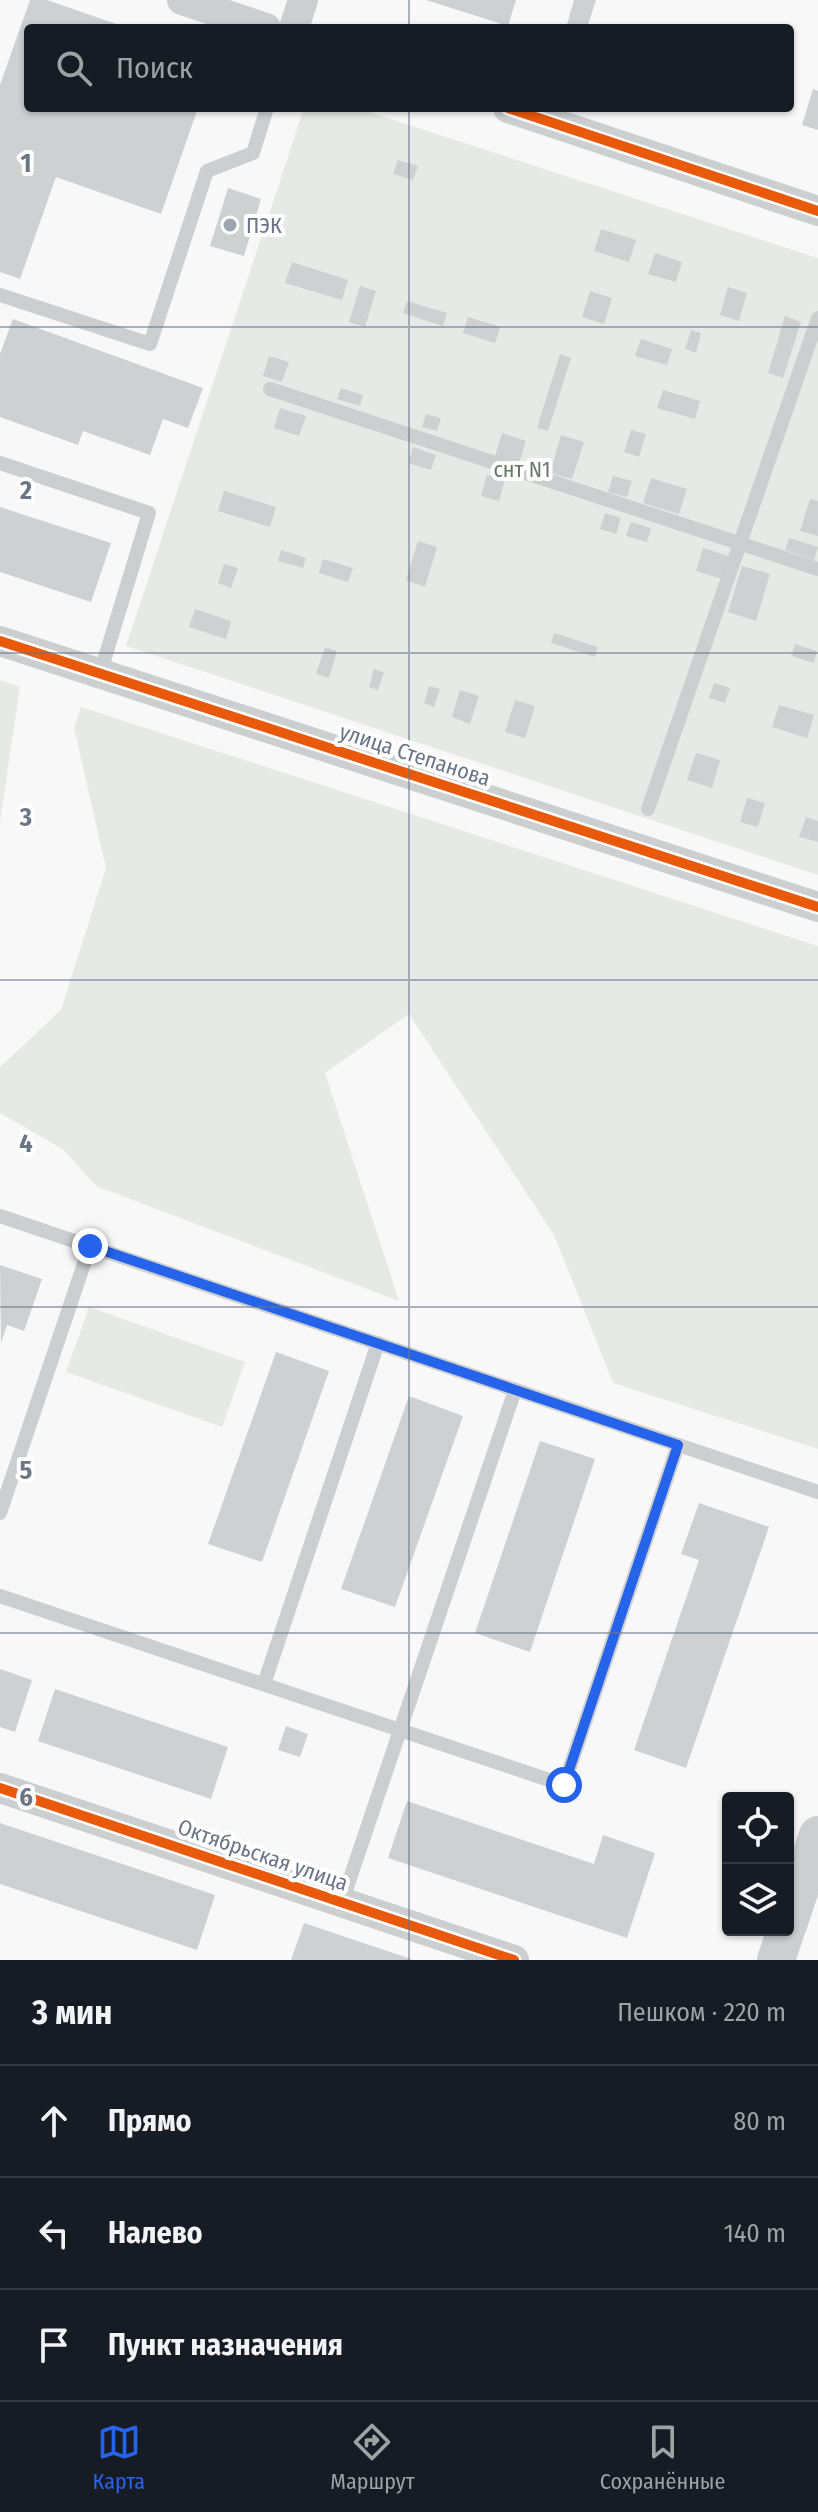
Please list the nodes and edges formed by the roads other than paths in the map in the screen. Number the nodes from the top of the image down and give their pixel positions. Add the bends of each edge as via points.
1 (182, 0) edge
2 (303, 0) edge
3 (254, 24) edge
4 (295, 24) edge
5 (266, 112) edge
6 (520, 112) edge
7 (818, 211) edge
8 (0, 295) edge
9 (818, 318) edge
10 (270, 389) dead end
11 (0, 463) edge
12 (742, 544) junction
13 (818, 569) edge
14 (0, 641) edge
15 (100, 674) junction
16 (648, 809) dead end
17 (818, 907) edge
18 (0, 1216) edge
19 (90, 1246) junction
20 (378, 1343) junction
21 (515, 1390) junction
22 (678, 1445) junction
23 (818, 1492) edge
24 (0, 1513) edge
25 (0, 1596) edge
26 (264, 1684) junction
27 (400, 1730) junction
28 (0, 1788) edge
29 (818, 1835) edge
30 (342, 1902) junction
31 (794, 1906) edge
32 (784, 1936) edge
33 (508, 1959) edge
34 (776, 1960) edge

1 - 3 street
2 - 4 street
5 - 8 lane via 253,153 207,171 150,344
6 - 7 street
9 - 12 lane
10 - 12 lane
11 - 15 lane via 149,513
12 - 13 lane
12 - 16 lane
14 - 15 street, улица Степанова
15 - 17 street, улица Степанова
18 - 19 lane
19 - 20 lane
19 - 24 lane
20 - 21 lane
20 - 26 lane
21 - 22 lane
21 - 27 lane
22 - 23 lane
22 - 27 lane via 564,1785
25 - 26 lane
26 - 27 lane
27 - 30 lane
28 - 30 street, Октябрьская улица
29 - 31 street
30 - 33 street, Октябрьская улица
32 - 34 street

